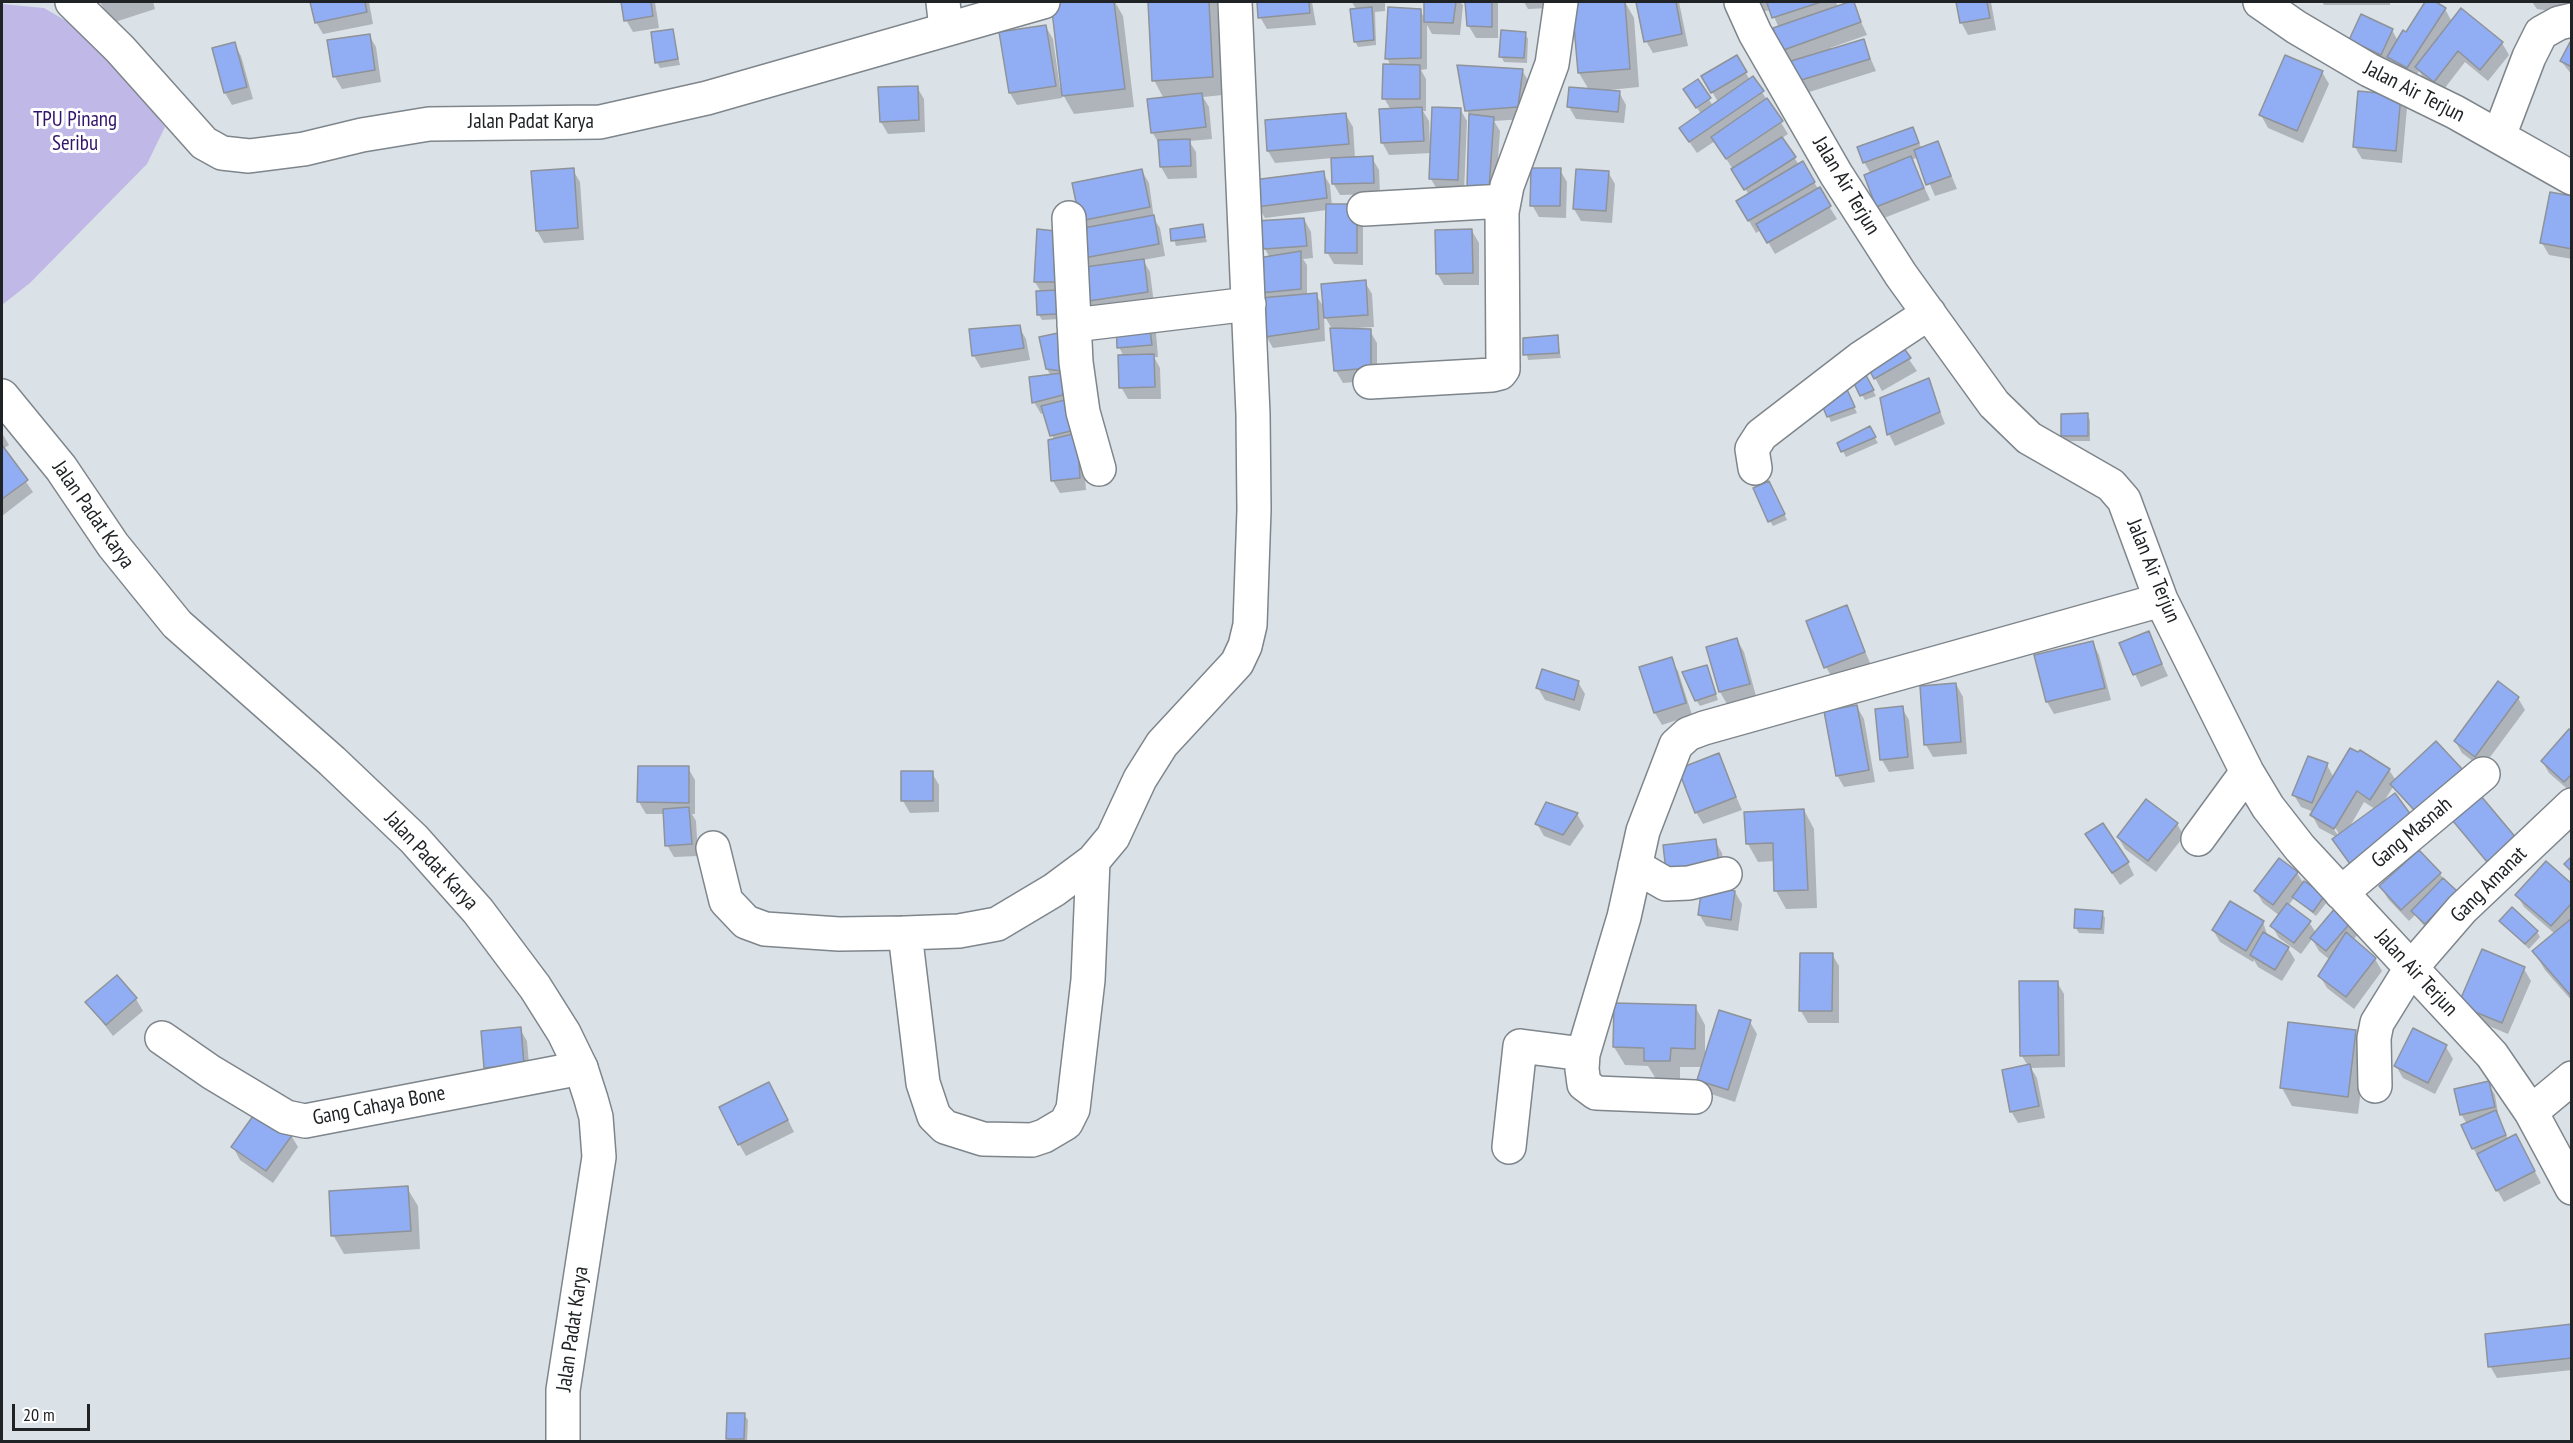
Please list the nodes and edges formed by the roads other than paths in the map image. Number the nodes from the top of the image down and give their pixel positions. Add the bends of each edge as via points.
1 (72, 2) edge
2 (1043, 2) edge
3 (1235, 2) edge
4 (1561, 2) edge
5 (1741, 2) edge
6 (2264, 3) edge
7 (945, 15) edge
8 (2571, 20) edge
9 (2499, 136) junction
10 (2571, 178) edge
11 (1504, 201) junction
12 (1364, 209) dead end
13 (1069, 218) dead end
14 (1249, 304) junction
15 (1929, 313) junction
16 (1074, 325) junction
17 (1370, 382) dead end
18 (2, 396) edge
19 (1755, 468) dead end
20 (1099, 469) dead end
21 (2161, 600) junction
22 (2247, 772) junction
23 (2483, 774) dead end
24 (2571, 805) edge
25 (2198, 839) dead end
26 (713, 848) dead end
27 (1093, 861) junction
28 (1635, 866) junction
29 (1725, 874) dead end
30 (2341, 893) junction
31 (905, 933) junction
32 (2411, 968) junction
33 (162, 1038) dead end
34 (1583, 1054) junction
35 (581, 1068) junction
36 (2571, 1078) edge
37 (2375, 1086) dead end
38 (1695, 1096) dead end
39 (2532, 1112) junction
40 (1509, 1148) dead end
41 (2571, 1188) edge
42 (563, 1442) edge

1 - 7 street, Jalan Padat Karya via 204,143 235,156 304,149 429,123 600,122 707,98
2 - 7 street, Jalan Padat Karya
3 - 14 street
4 - 11 street via 1550,72
5 - 15 street, Jalan Air Terjun via 1836,174
6 - 9 street, Jalan Air Terjun via 2296,27 2369,70
8 - 9 street via 2541,33
9 - 10 street, Jalan Air Terjun
11 - 12 street
11 - 17 street via 1500,373
13 - 16 street
14 - 16 street
14 - 27 street via 1254,510 1251,611 1245,646 1237,663 1162,744 1140,779 1113,837
15 - 19 street via 1861,358 1761,435 1752,446
15 - 21 street, Jalan Air Terjun via 1994,404 2017,428 2119,493
16 - 20 street via 1083,412
18 - 35 street, Jalan Padat Karya via 177,624 332,761 414,840 478,911 536,987
21 - 22 street, Jalan Air Terjun
21 - 28 street via 1688,734 1668,760
22 - 25 street
22 - 30 street, Jalan Air Terjun via 2285,831
23 - 30 street, Gang Masnah
24 - 32 street, Gang Amanat via 2462,909
26 - 31 street via 723,896 733,911 753,925 777,932
27 - 31 street via 997,924 959,931
27 - 31 street via 1088,980 1073,1109 1066,1124 1044,1136 1032,1140 983,1139 945,1127 934,1116 923,1083
28 - 29 street via 1666,884 1689,884
28 - 34 street via 1619,938
30 - 32 street, Jalan Air Terjun
32 - 37 street, Gang Amanat via 2377,1023
32 - 39 street, Jalan Air Terjun via 2492,1055
33 - 35 street, Gang Cahaya Bone via 286,1117 305,1121
34 - 38 street via 1584,1084 1596,1093
34 - 40 street via 1521,1046
35 - 42 street, Jalan Padat Karya via 596,1116 599,1157 563,1390
36 - 39 street
39 - 41 street, Jalan Air Terjun

